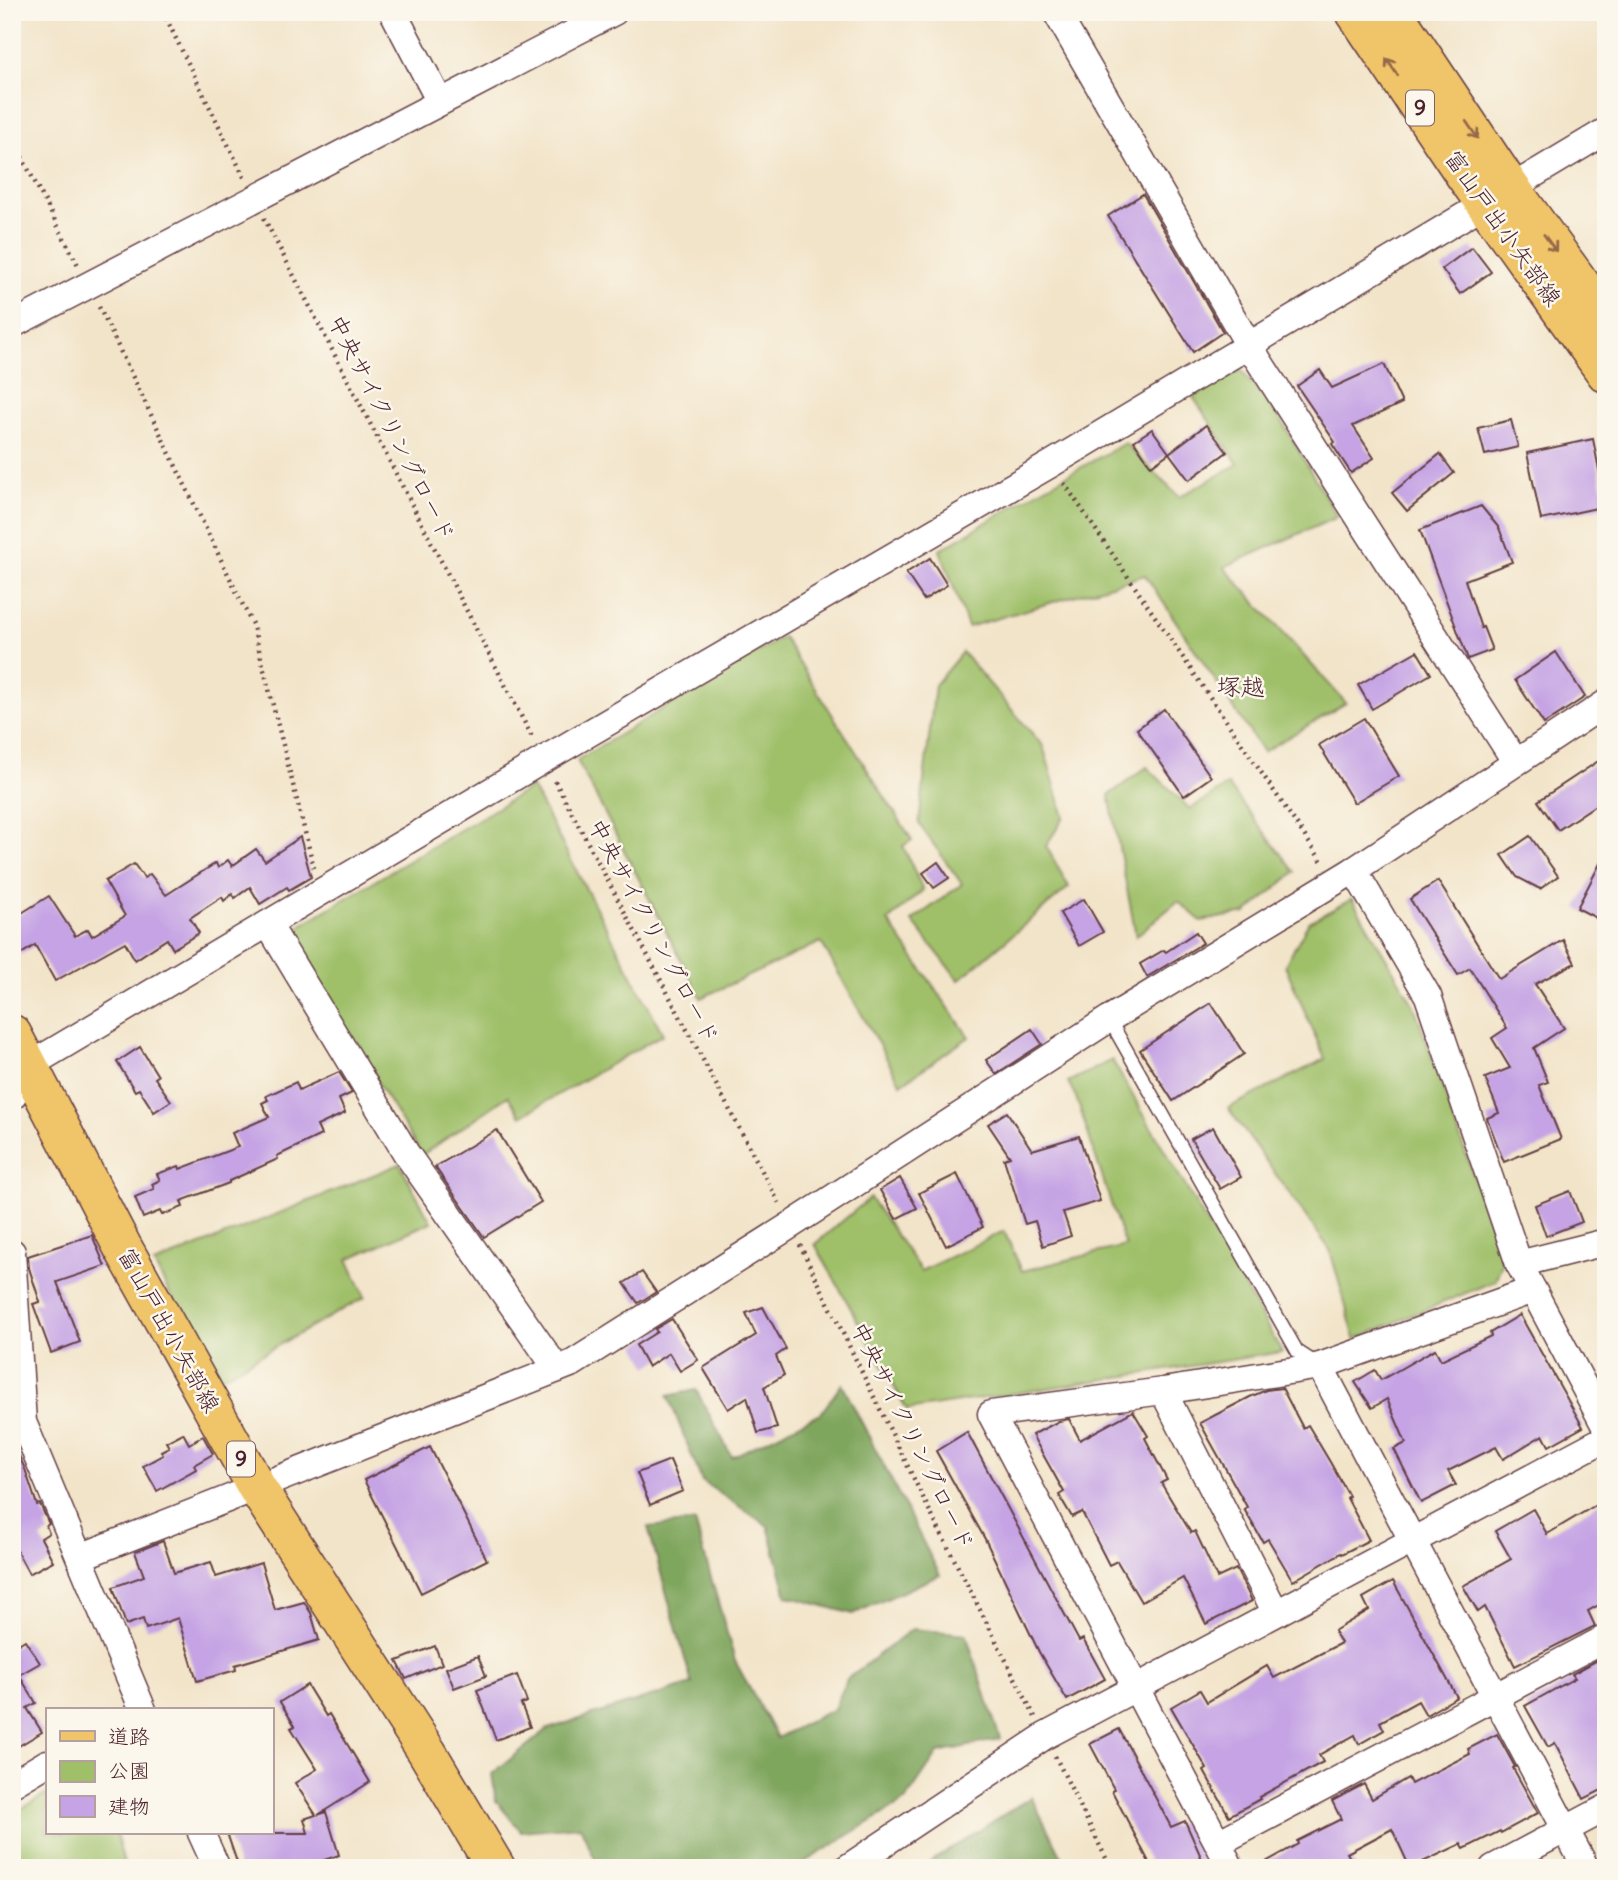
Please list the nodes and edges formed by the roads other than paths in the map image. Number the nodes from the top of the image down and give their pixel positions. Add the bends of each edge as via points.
1 (393, 12) edge
2 (614, 12) edge
3 (1056, 12) edge
4 (1355, 12) edge
5 (1393, 12) edge
6 (440, 102) junction
7 (1606, 131) edge
8 (1498, 196) junction
9 (1606, 319) edge
10 (12, 325) edge
11 (1248, 344) junction
12 (1606, 373) edge
13 (1606, 702) edge
14 (1515, 761) junction
15 (1345, 875) junction
16 (268, 924) junction
17 (1109, 1019) junction
18 (18, 1065) edge
19 (1606, 1242) edge
20 (12, 1252) edge
21 (1519, 1264) junction
22 (1533, 1290) junction
23 (1320, 1366) junction
24 (557, 1369) junction
25 (1163, 1391) junction
26 (1606, 1428) edge
27 (1606, 1438) edge
28 (257, 1488) junction
29 (1413, 1541) junction
30 (80, 1557) junction
31 (1276, 1614) junction
32 (1606, 1638) edge
33 (1136, 1688) junction
34 (1495, 1696) junction
35 (139, 1708) edge
36 (46, 1764) edge
37 (12, 1784) edge
38 (1606, 1808) edge
39 (1566, 1829) junction
40 (201, 1834) edge
41 (1218, 1843) junction
42 (217, 1868) edge
43 (496, 1868) edge
44 (847, 1868) edge
45 (1231, 1868) edge
46 (1493, 1868) edge
47 (1586, 1868) edge

1 - 6 street
2 - 6 street
3 - 11 street
8 -> 4 main road, 富山戸出小矢部線 / 9
5 -> 8 main road, 富山戸出小矢部線 / 9
6 - 10 street
7 - 8 street
8 -> 9 main road, 富山戸出小矢部線 / 9
8 - 11 street
8 - 12 main road, 富山戸出小矢部線 / 9
11 - 14 street
11 - 16 street
13 - 14 street
14 - 15 street
15 - 17 street
15 - 21 street via 1428,996
16 - 18 street
16 - 24 street via 406,1153
17 - 23 lane via 1297,1351
17 - 24 street via 791,1225
18 - 28 main road, 富山戸出小矢部線 / 9
19 - 21 street
20 - 30 street via 23,1422
21 - 22 street
22 - 23 street
22 - 26 street
23 - 25 street
23 - 29 street
24 - 28 street
25 - 31 street
25 - 33 street via 991,1414
27 - 29 street
28 - 30 street
28 - 43 main road, 富山戸出小矢部線 / 9
29 - 31 street
29 - 34 street
30 - 35 street
31 - 33 street
32 - 34 street
33 - 41 street
33 - 44 street via 1045,1736
34 - 39 street
34 - 41 street
36 - 37 street
38 - 39 street
39 - 46 street
39 - 47 street
40 - 42 street
41 - 45 street

